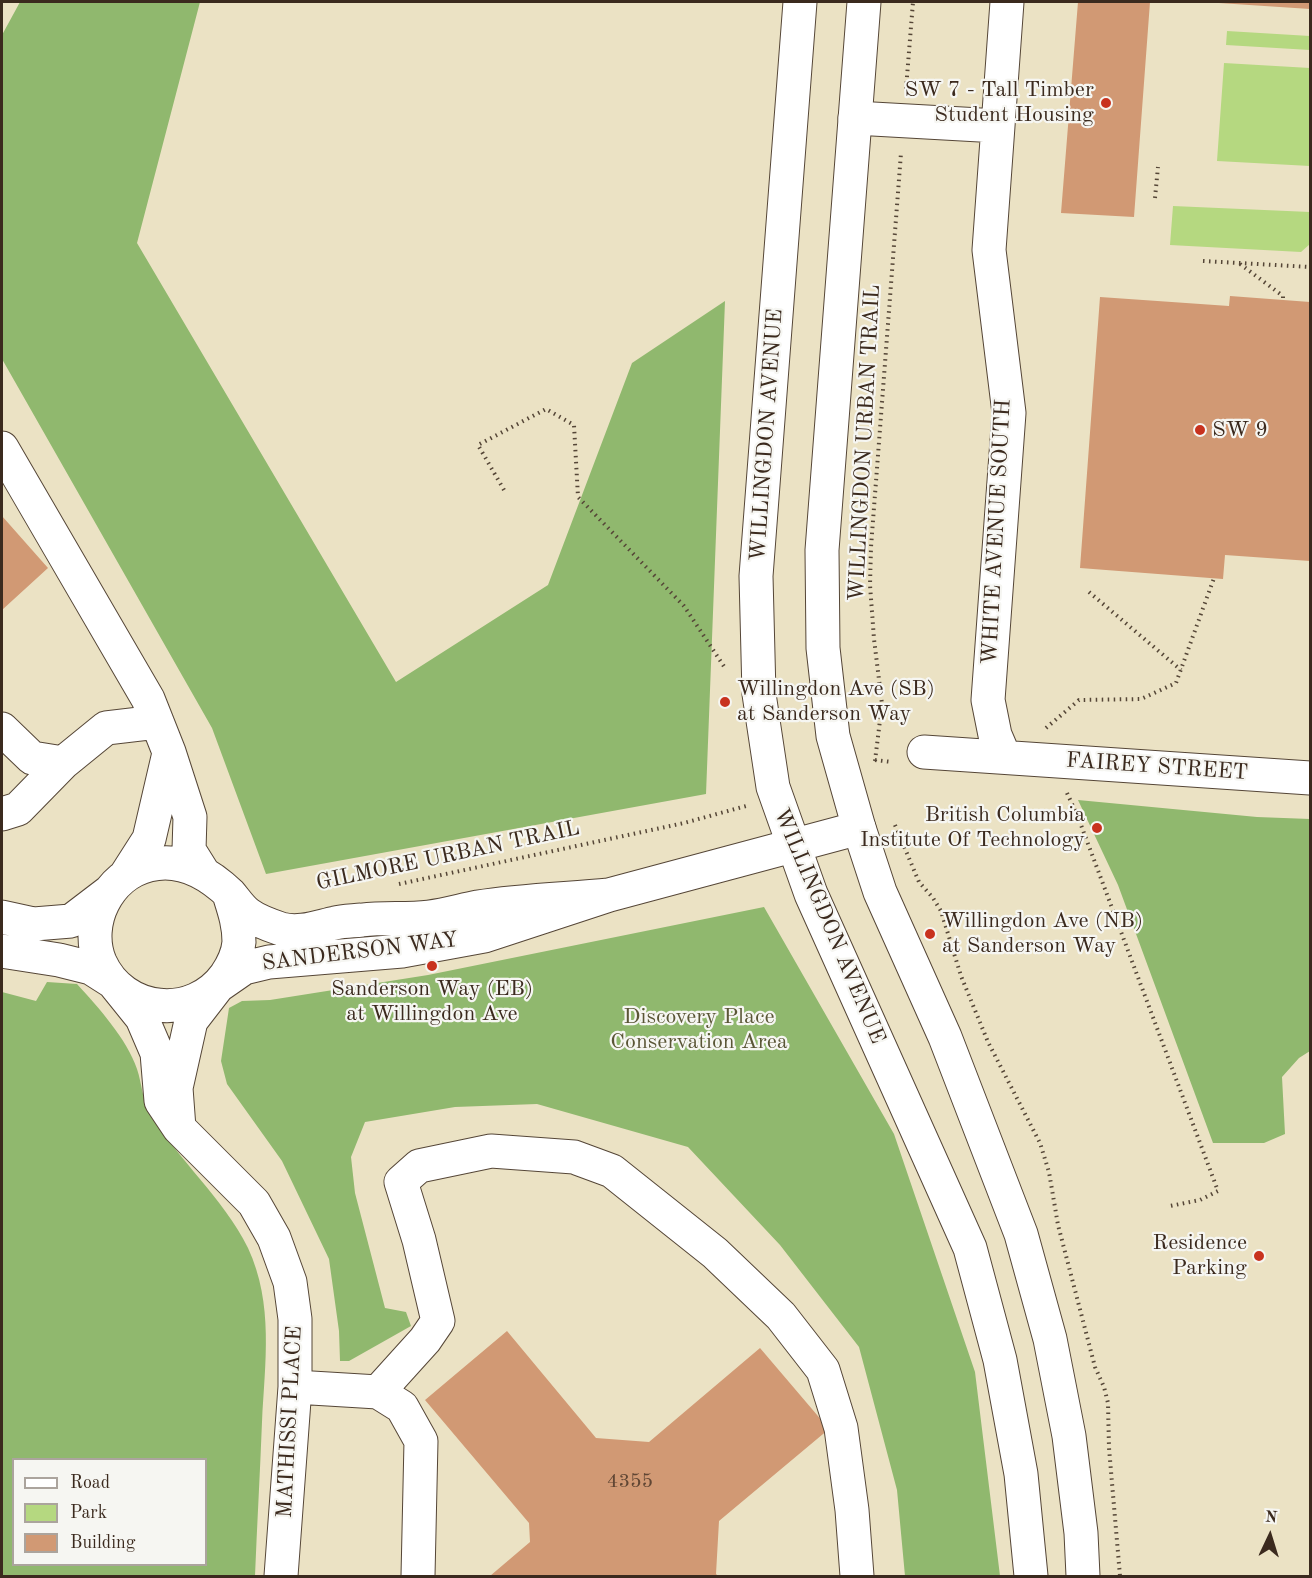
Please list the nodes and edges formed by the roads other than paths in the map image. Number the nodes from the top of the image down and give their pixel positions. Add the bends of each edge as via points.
1 (800, 2) edge
2 (864, 2) edge
3 (1007, 2) edge
4 (855, 118) junction
5 (998, 126) junction
6 (2, 448) edge
7 (157, 722) junction
8 (2, 729) edge
9 (169, 752) junction
10 (924, 752) dead end
11 (1004, 756) junction
12 (63, 763) junction
13 (1311, 778) edge
14 (2, 814) edge
15 (859, 828) junction
16 (793, 846) junction
17 (118, 883) junction
18 (216, 884) junction
19 (609, 895) junction
20 (2, 917) edge
21 (2, 951) edge
22 (113, 982) junction
23 (218, 986) junction
24 (179, 1128) junction
25 (295, 1387) junction
26 (378, 1392) junction
27 (281, 1576) edge
28 (418, 1576) edge
29 (857, 1576) edge
30 (1031, 1576) edge
31 (1083, 1576) edge

1 - 16 street, WILLINGDON AVENUE via 756,576 759,694 773,787
2 - 4 street
3 - 5 street, WHITE AVENUE SOUTH
4 - 5 street
4 - 15 street via 822,572 823,648 833,736
5 - 11 street, WHITE AVENUE SOUTH via 989,250 1009,413 988,700 994,735
6 - 7 street via 148,699
7 - 9 street
7 - 12 street via 106,728
8 - 12 street via 32,758
9 - 17 street via 149,839
9 - 18 street via 190,817 189,850
10 - 11 street, FAIREY STREET
11 - 13 street, FAIREY STREET
12 - 14 street via 18,809
15 - 16 street, SANDERSON WAY
15 - 31 street via 880,892 945,1037 1021,1234 1050,1339 1069,1436
16 - 19 street, SANDERSON WAY
16 - 30 street, WILLINGDON AVENUE via 970,1248 1000,1360 1021,1474
17 - 18 street via 148,865 173,862 195,868
17 - 20 street via 71,921 34,924
17 - 22 street via 98,913 95,938 100,961
18 - 19 street, SANDERSON WAY via 249,915 282,929 303,931 336,922 428,917 479,907
18 - 23 street via 238,921 239,945 232,966
19 - 23 street, SANDERSON WAY via 484,936 402,951 268,962 244,968
21 - 22 street via 91,968
22 - 23 street via 131,997 153,1005 176,1006 199,999
22 - 24 street, MATHISSI PLACE via 142,1018 157,1053 161,1101
23 - 24 street via 191,1021 176,1088
24 - 25 street, MATHISSI PLACE via 254,1203 274,1238 290,1282 295,1319
25 - 26 street
25 - 27 street, MATHISSI PLACE
26 - 28 street via 402,1407 421,1441
26 - 29 street via 438,1321 401,1182 419,1166 491,1151 574,1156 612,1172 715,1253 781,1316 823,1370 841,1428

